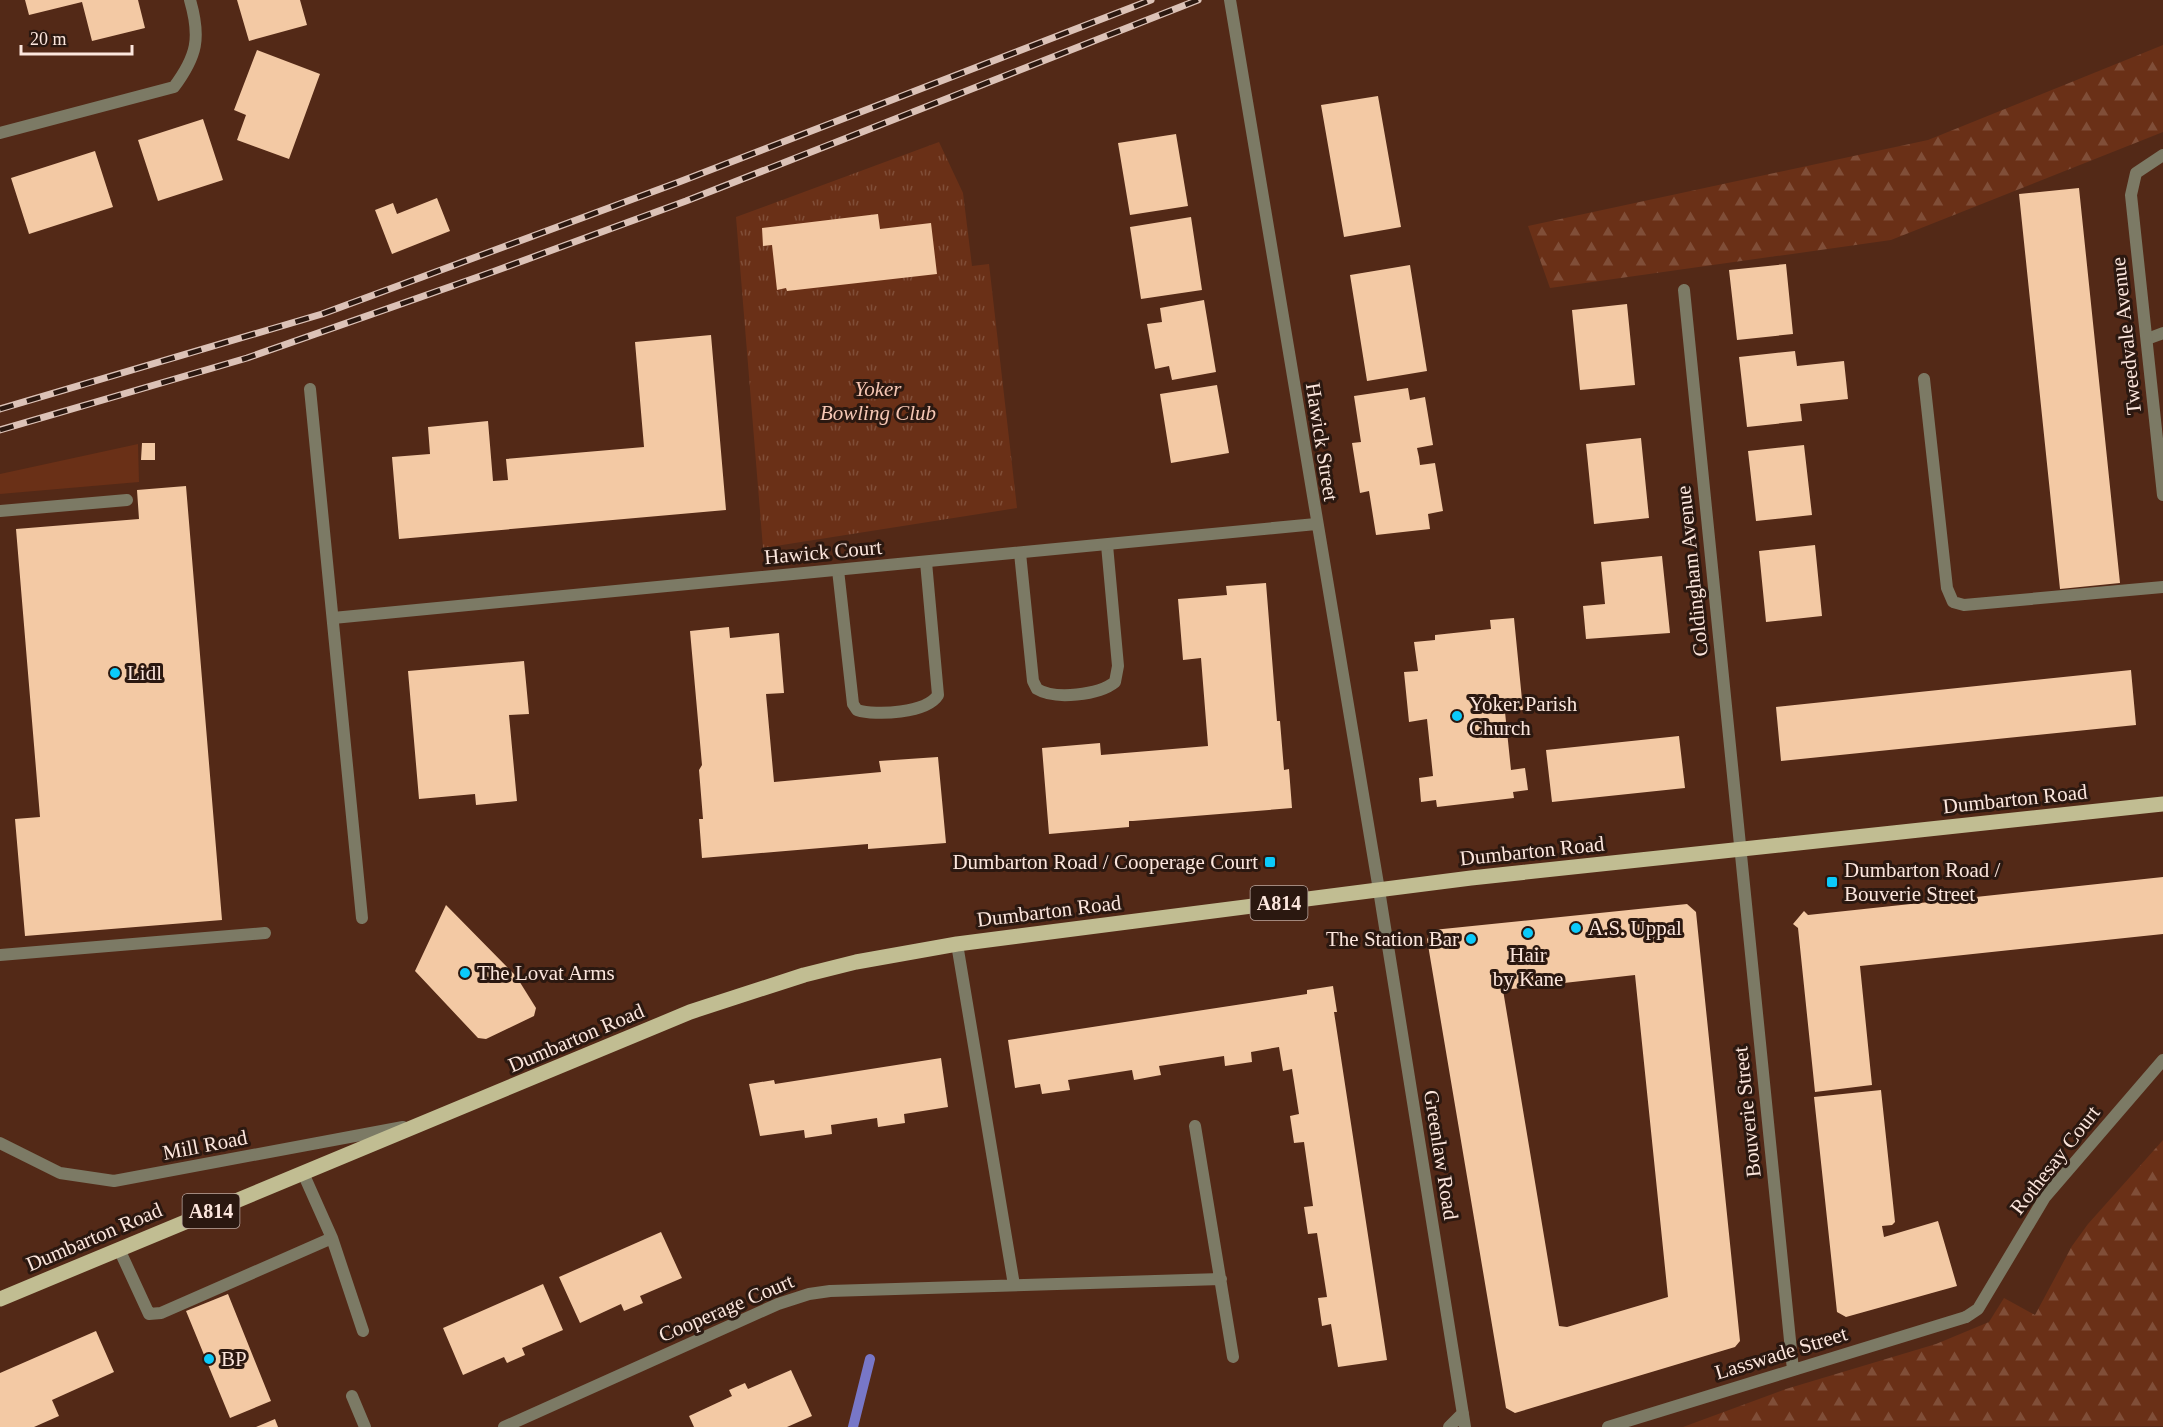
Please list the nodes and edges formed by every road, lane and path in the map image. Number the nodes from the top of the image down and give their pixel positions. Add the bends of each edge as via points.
1 (190, 0) edge
2 (1230, 0) edge
3 (0, 133) edge
4 (2163, 155) edge
5 (1684, 290) dead end
6 (2163, 333) edge
7 (2147, 339) junction
8 (1924, 379) dead end
9 (310, 389) dead end
10 (2163, 495) edge
11 (127, 500) dead end
12 (0, 511) edge
13 (1316, 524) junction
14 (1107, 545) junction
15 (1020, 553) junction
16 (926, 562) junction
17 (838, 570) junction
18 (2163, 587) edge
19 (333, 618) junction
20 (2163, 804) edge
21 (1740, 849) junction
22 (1379, 890) junction
23 (362, 918) dead end
24 (265, 933) dead end
25 (957, 944) junction
26 (0, 955) edge
27 (2163, 1060) edge
28 (423, 1123) junction
29 (1195, 1126) dead end
30 (0, 1143) edge
31 (303, 1173) junction
32 (332, 1238) junction
33 (119, 1249) junction
34 (1221, 1279) junction
35 (1014, 1285) junction
36 (0, 1299) edge
37 (1966, 1317) joint
38 (363, 1331) dead end
39 (1233, 1358) dead end
40 (1793, 1370) junction
41 (352, 1396) dead end
42 (1463, 1413) junction
43 (365, 1427) edge
44 (504, 1427) edge
45 (1449, 1427) edge
46 (1465, 1427) edge
47 (1608, 1427) edge

1 - 3 street via 197,26 191,64 174,87
2 - 13 street, Hawick Street
4 - 7 street, Tweedvale Avenue via 2136,173 2132,185
5 - 21 street, Coldingham Avenue
6 - 7 street
7 - 10 street, Tweedvale Avenue
8 - 18 street via 1947,588 1953,602 1965,605
9 - 19 street
11 - 12 street
13 - 14 street, Hawick Court
13 - 22 street, Hawick Street
14 - 15 street, Hawick Court
14 - 15 street via 1119,666 1115,682 1101,690 1054,695 1037,689 1033,681
15 - 16 street, Hawick Court
16 - 17 street, Hawick Court
16 - 17 street via 938,695 927,706 874,713 857,710 853,704
17 - 19 street, Hawick Court
19 - 23 street
20 - 21 main road, Dumbarton Road / A814
21 - 22 main road, Dumbarton Road / A814
21 - 40 street, Bouverie Street
22 - 25 main road, Dumbarton Road / A814
22 - 42 street, Greenlaw Road
24 - 26 street
25 - 28 main road, Dumbarton Road / A814 via 856,962 748,992 690,1012
25 - 35 street
27 - 37 street, Rothesay Court via 2045,1197 1978,1309
28 - 30 street, Mill Road via 114,1180 60,1173
28 - 31 main road, Dumbarton Road / A814
29 - 34 street
31 - 32 street
31 - 33 main road, Dumbarton Road / A814
32 - 33 street via 161,1313 149,1314
32 - 38 street
33 - 36 main road, Dumbarton Road / A814
34 - 35 street, Cooperage Court
34 - 39 street
35 - 44 street, Cooperage Court via 809,1294 778,1304
37 - 40 street, Lasswade Street
40 - 47 street, Lasswade Street
41 - 43 street
42 - 45 street
42 - 46 street, Greenlaw Road

